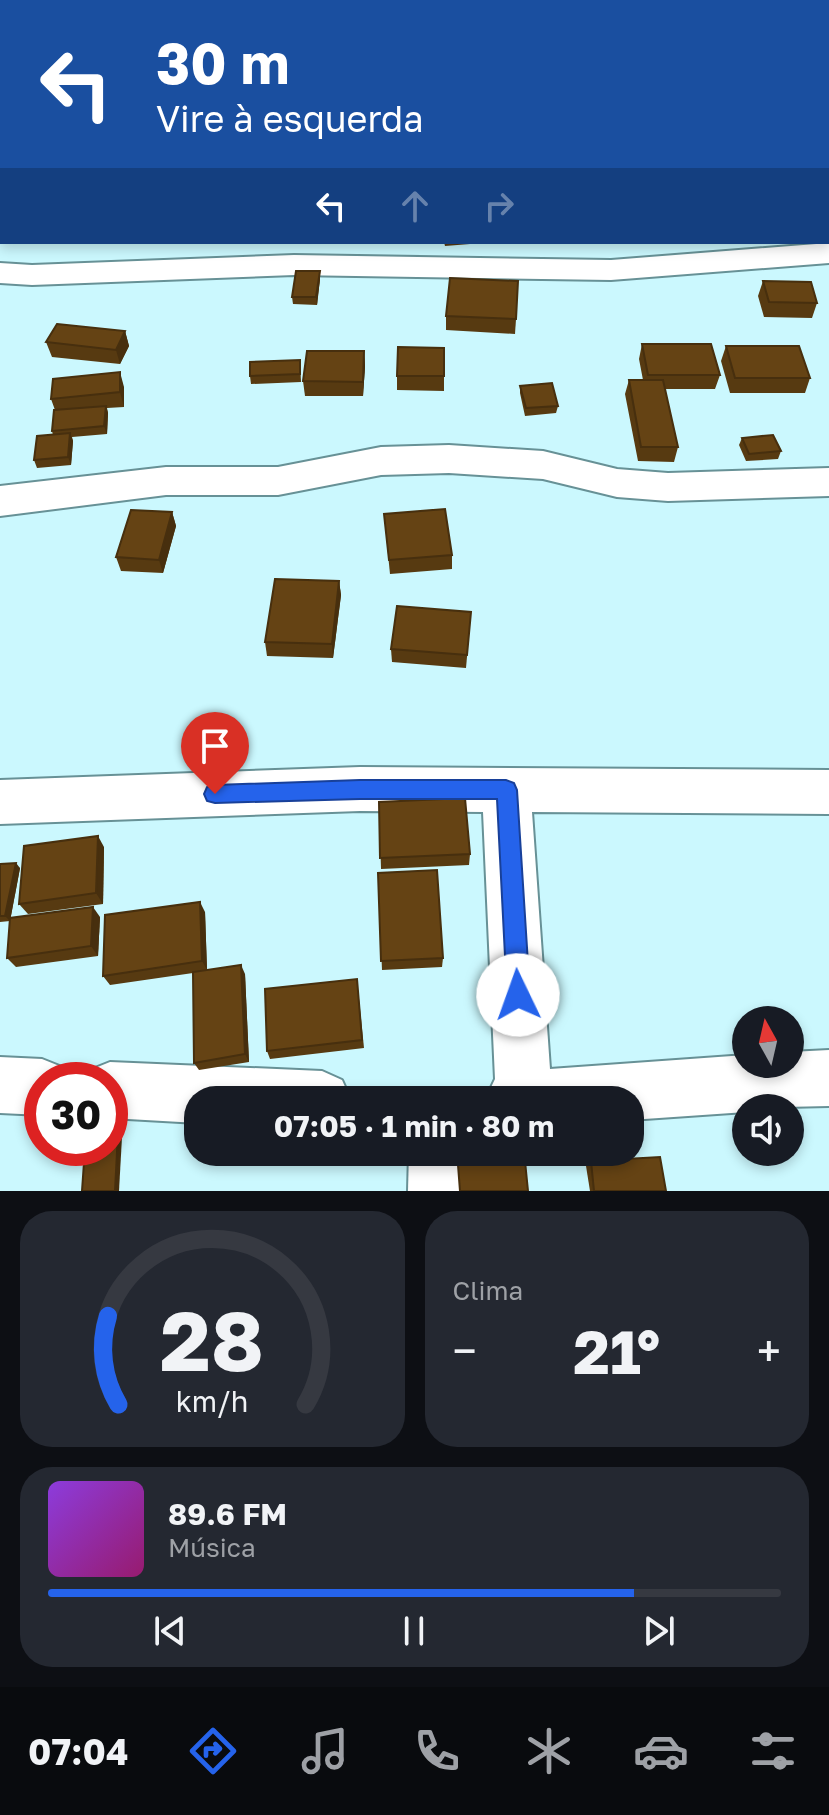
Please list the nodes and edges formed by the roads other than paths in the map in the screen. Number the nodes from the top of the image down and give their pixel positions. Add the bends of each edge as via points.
1 (829, 253) edge
2 (0, 273) edge
3 (829, 482) edge
4 (0, 501) edge
5 (506, 790) junction
6 (829, 792) edge
7 (0, 802) edge
8 (829, 1078) edge
9 (0, 1085) edge
10 (24, 1086) edge
11 (523, 1086) edge
12 (128, 1091) edge
13 (644, 1091) edge
14 (184, 1093) edge
15 (438, 1166) edge
16 (438, 1191) edge

1 - 2 street via 611,270 294,265
3 - 4 street via 668,487 617,483 543,465 449,459 381,461 278,481 166,481
5 - 6 street
5 - 7 street via 360,789
5 - 11 street
8 - 13 street
9 - 10 street
12 - 14 street
15 - 16 street

